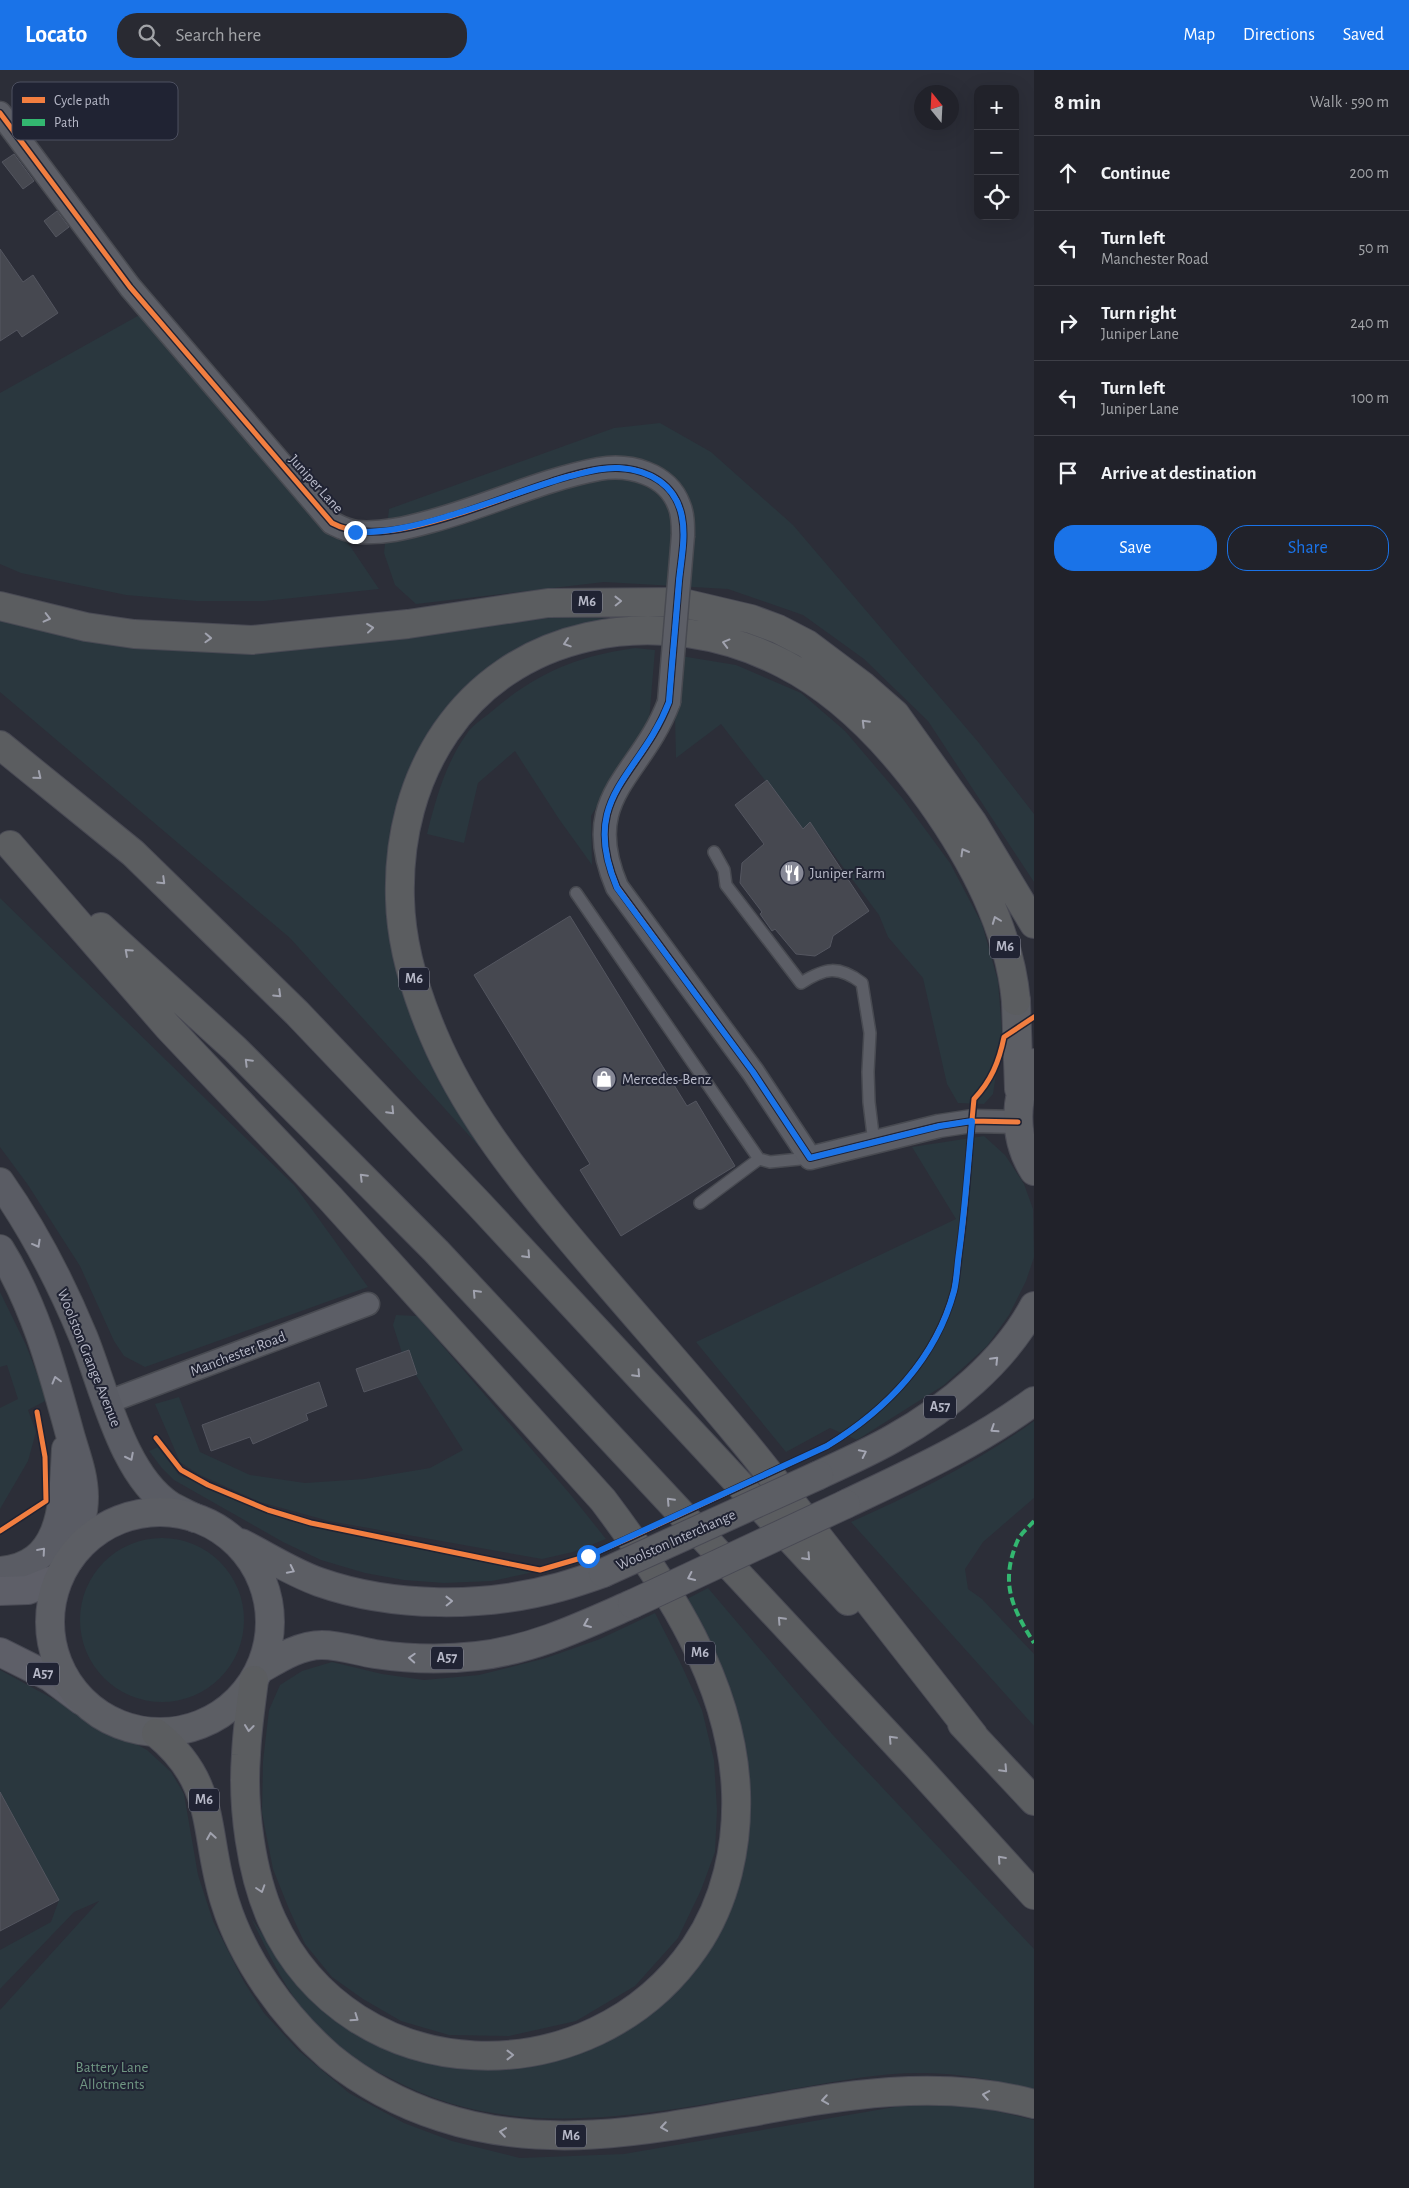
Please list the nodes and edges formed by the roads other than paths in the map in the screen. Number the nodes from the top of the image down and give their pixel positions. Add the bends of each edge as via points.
1 (0, 113) edge
2 (12, 129) edge
3 (20, 140) edge
4 (0, 606) edge
5 (0, 745) edge
6 (5, 840) edge
7 (714, 852) dead end
8 (576, 893) dead end
9 (1034, 924) edge
10 (1034, 1063) edge
11 (1018, 1111) junction
12 (874, 1143) junction
13 (810, 1158) junction
14 (760, 1159) junction
15 (1034, 1171) edge
16 (0, 1182) edge
17 (700, 1203) dead end
18 (0, 1249) edge
19 (368, 1304) dead end
20 (1034, 1306) edge
21 (108, 1402) junction
22 (1034, 1402) edge
23 (68, 1427) junction
24 (194, 1518) junction
25 (233, 1539) junction
26 (64, 1569) junction
27 (0, 1571) edge
28 (0, 1591) edge
29 (0, 1652) edge
30 (257, 1675) junction
31 (82, 1701) junction
32 (156, 1733) junction
33 (974, 1736) junction
34 (1034, 1802) edge
35 (1034, 1895) edge
36 (1034, 2104) edge

1 - 2 street, Juniper Lane, bridge
3 - 13 street, Juniper Lane, bridge via 130,287 332,523 342,529 372,532 410,527 600,469 619,468 650,475 673,493 679,505 683,535 669,702 661,721 616,789 607,810 603,839 607,865 617,888 753,1072
4 -> 9 highway, M6 via 86,627 134,634 252,640 408,624 548,603 679,602 751,619 807,644 864,686 895,714 973,823
5 -> 33 highway, M6 via 133,853 297,1012
30 -> 6 highway, M6 via 245,1756 250,1848 259,1883 271,1918 287,1949 328,1998 358,2021 398,2040 436,2051 520,2055 560,2045 605,2026 642,2004 673,1975 696,1946 728,1875 735,1836 736,1791 719,1702 676,1606 603,1500 330,1198 168,1027
35 -> 6 highway, M6 via 436,1251 235,1049
7 - 12 lane via 724,870 726,885 801,983 816,973 836,969 862,983 870,1033 869,1102
8 - 14 lane
10 - 11 highway via 1028,1073
11 - 12 street
11 - 15 highway via 1021,1142
11 -> 33 highway, M6 via 1018,1028 1013,975 987,895 950,828 863,720 782,663 741,647 677,631 642,630 569,641 541,652 502,674 474,697 434,748 409,809 402,852 400,901 416,985 452,1076 480,1122 532,1192 600,1276 740,1436
12 - 13 street
13 - 14 lane via 770,1162
14 - 17 lane
16 -> 21 main road, Woolston Grange Avenue via 14,1201 58,1282
23 -> 18 main road via 40,1333
19 - 21 street, Manchester Road
25 -> 20 highway, Woolston Interchange / A57, bridge via 318,1582 349,1592 406,1601 519,1596 560,1587 603,1573 895,1438 982,1374 1014,1337
21 -> 24 main road, Woolston Grange Avenue via 136,1468 170,1505
22 -> 30 highway, Woolston Interchange / A57, bridge via 964,1447 558,1636 501,1652 428,1659 322,1645 296,1650
23 - 26 main road via 82,1473 84,1498 82,1522
27 -> 23 main road via 24,1565 36,1558 56,1529 62,1506
24 - 25 highway, Woolston Interchange / A57
24 - 26 highway, Woolston Interchange / A57 via 169,1512 127,1517 99,1530 84,1542
25 - 30 highway, Woolston Interchange / A57 via 252,1562 268,1600 269,1638
26 - 28 main road, A57 via 28,1590
26 - 31 highway, Woolston Interchange / A57 via 50,1612 51,1643 60,1671
29 - 31 main road, A57 via 50,1677
30 - 32 highway, Woolston Interchange / A57 via 243,1694 213,1719 196,1727
31 - 32 highway, Woolston Interchange / A57 via 106,1719 122,1726
36 -> 32 highway, M6 via 975,2093 934,2090 889,2093 837,2097 667,2127 573,2136 533,2136 493,2130 422,2111 354,2076 328,2054 270,1990 250,1958 226,1906 219,1884 206,1806 198,1783 181,1756
33 -> 34 highway, M6

